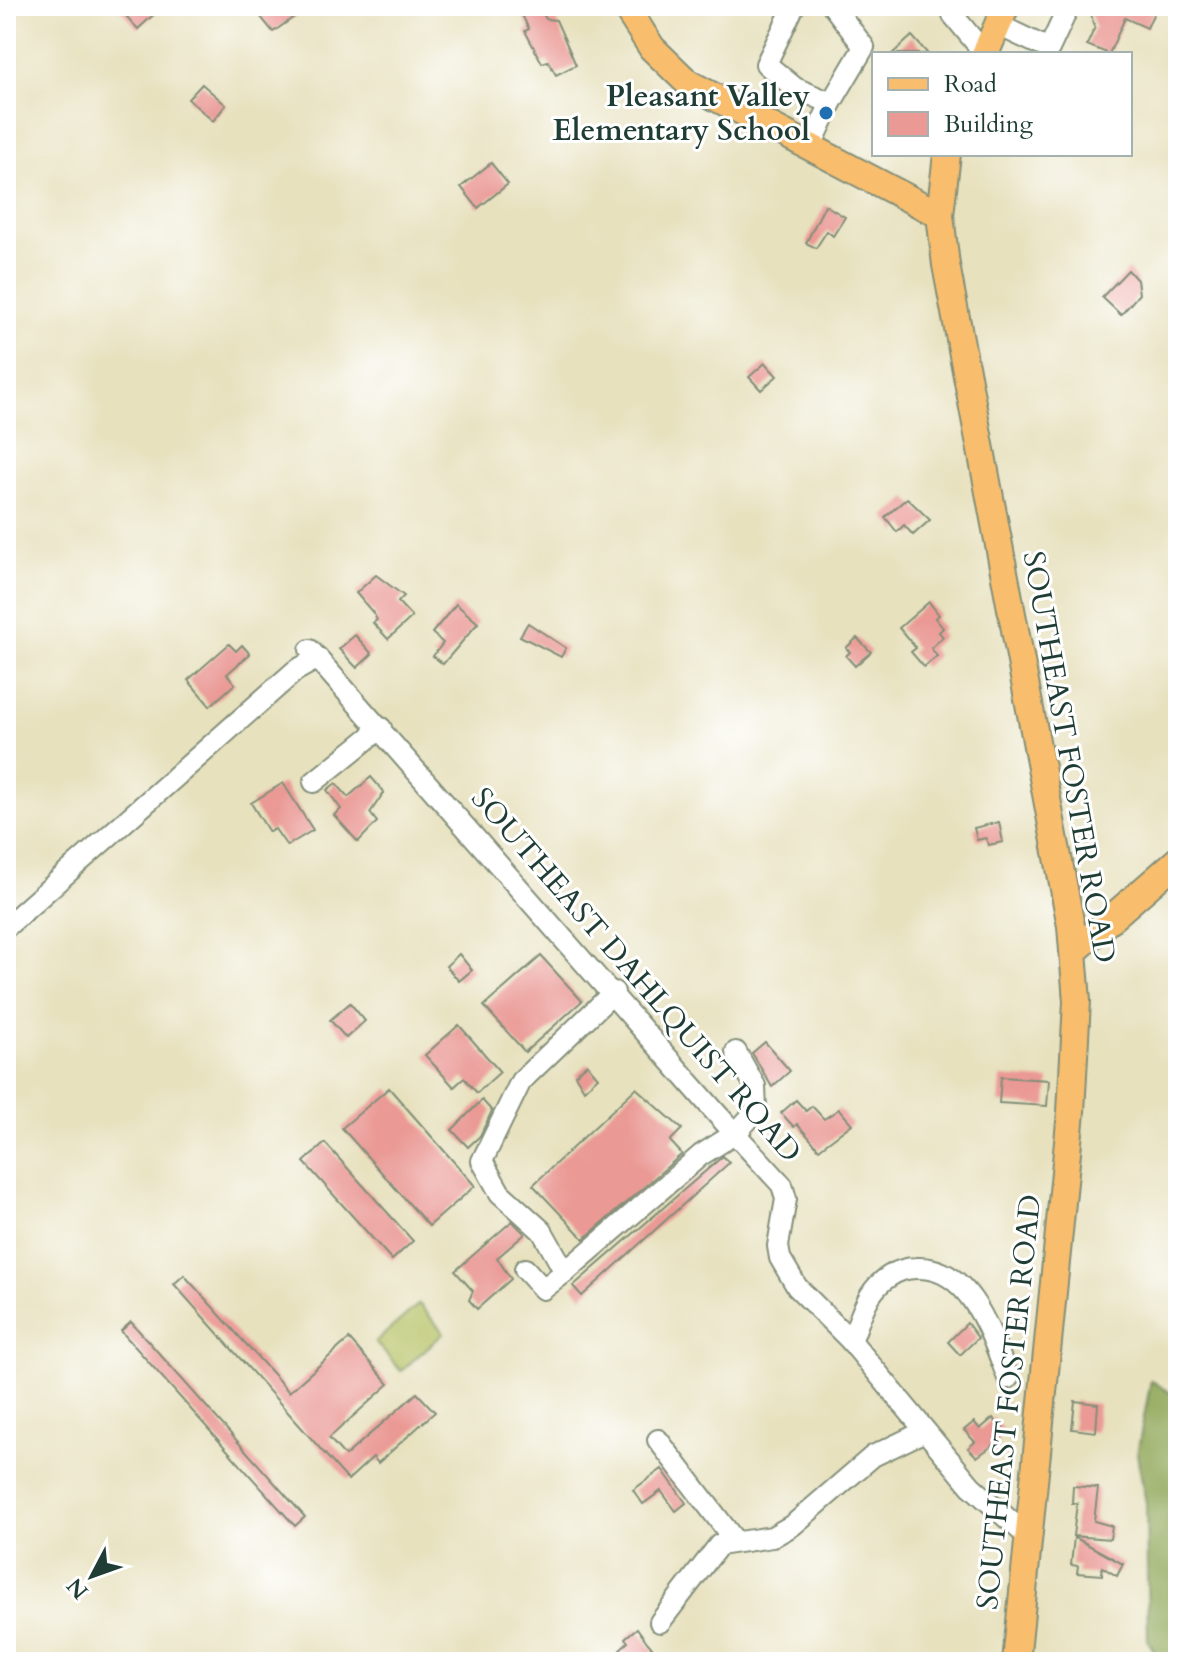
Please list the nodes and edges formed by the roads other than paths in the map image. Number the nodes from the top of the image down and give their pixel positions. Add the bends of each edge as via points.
1 (625, 6) edge
2 (794, 6) edge
3 (833, 6) edge
4 (952, 6) edge
5 (1069, 6) edge
6 (1002, 15) edge
7 (869, 51) edge
8 (983, 52) edge
9 (986, 52) edge
10 (831, 103) junction
11 (810, 148) junction
12 (947, 156) edge
13 (940, 215) junction
14 (381, 728) junction
15 (314, 782) dead end
16 (1178, 860) edge
17 (6, 927) edge
18 (1074, 951) junction
19 (614, 992) junction
20 (736, 1052) dead end
21 (736, 1133) junction
22 (525, 1269) dead end
23 (565, 1272) junction
24 (851, 1341) junction
25 (1008, 1378) dead end
26 (925, 1431) junction
27 (658, 1440) dead end
28 (1026, 1535) junction
29 (735, 1541) junction
30 (660, 1622) dead end
31 (1016, 1662) edge

1 - 11 main road via 652,48 688,83
2 - 10 street via 766,64 795,88
3 - 7 street
4 - 8 street via 953,15
5 - 6 street via 1049,49
6 - 9 main road
7 - 10 street
10 - 11 street
11 - 13 main road
12 - 13 main road, SOUTHEAST FOSTER ROAD
13 - 18 main road, SOUTHEAST FOSTER ROAD
14 - 15 street
14 - 17 street, SOUTHEAST DAHLQUIST ROAD via 314,654
14 - 19 street, SOUTHEAST DAHLQUIST ROAD
16 - 18 main road
18 - 28 main road, SOUTHEAST FOSTER ROAD via 1077,1037 1071,1112
19 - 21 street, SOUTHEAST DAHLQUIST ROAD
19 - 23 street via 521,1081 482,1161 500,1193 542,1231
20 - 21 street via 755,1086 756,1111
21 - 23 street via 701,1155
21 - 24 street, SOUTHEAST DAHLQUIST ROAD via 782,1185 786,1199 778,1246 785,1268
22 - 23 street via 543,1289
24 - 25 street via 870,1296 882,1282 895,1272 925,1267 940,1271 967,1292
24 - 26 street, SOUTHEAST DAHLQUIST ROAD
26 - 28 street, SOUTHEAST DAHLQUIST ROAD via 971,1486
26 - 29 street via 873,1456 793,1525 752,1543
27 - 29 street
28 - 31 main road, SOUTHEAST FOSTER ROAD
29 - 30 street via 719,1545

